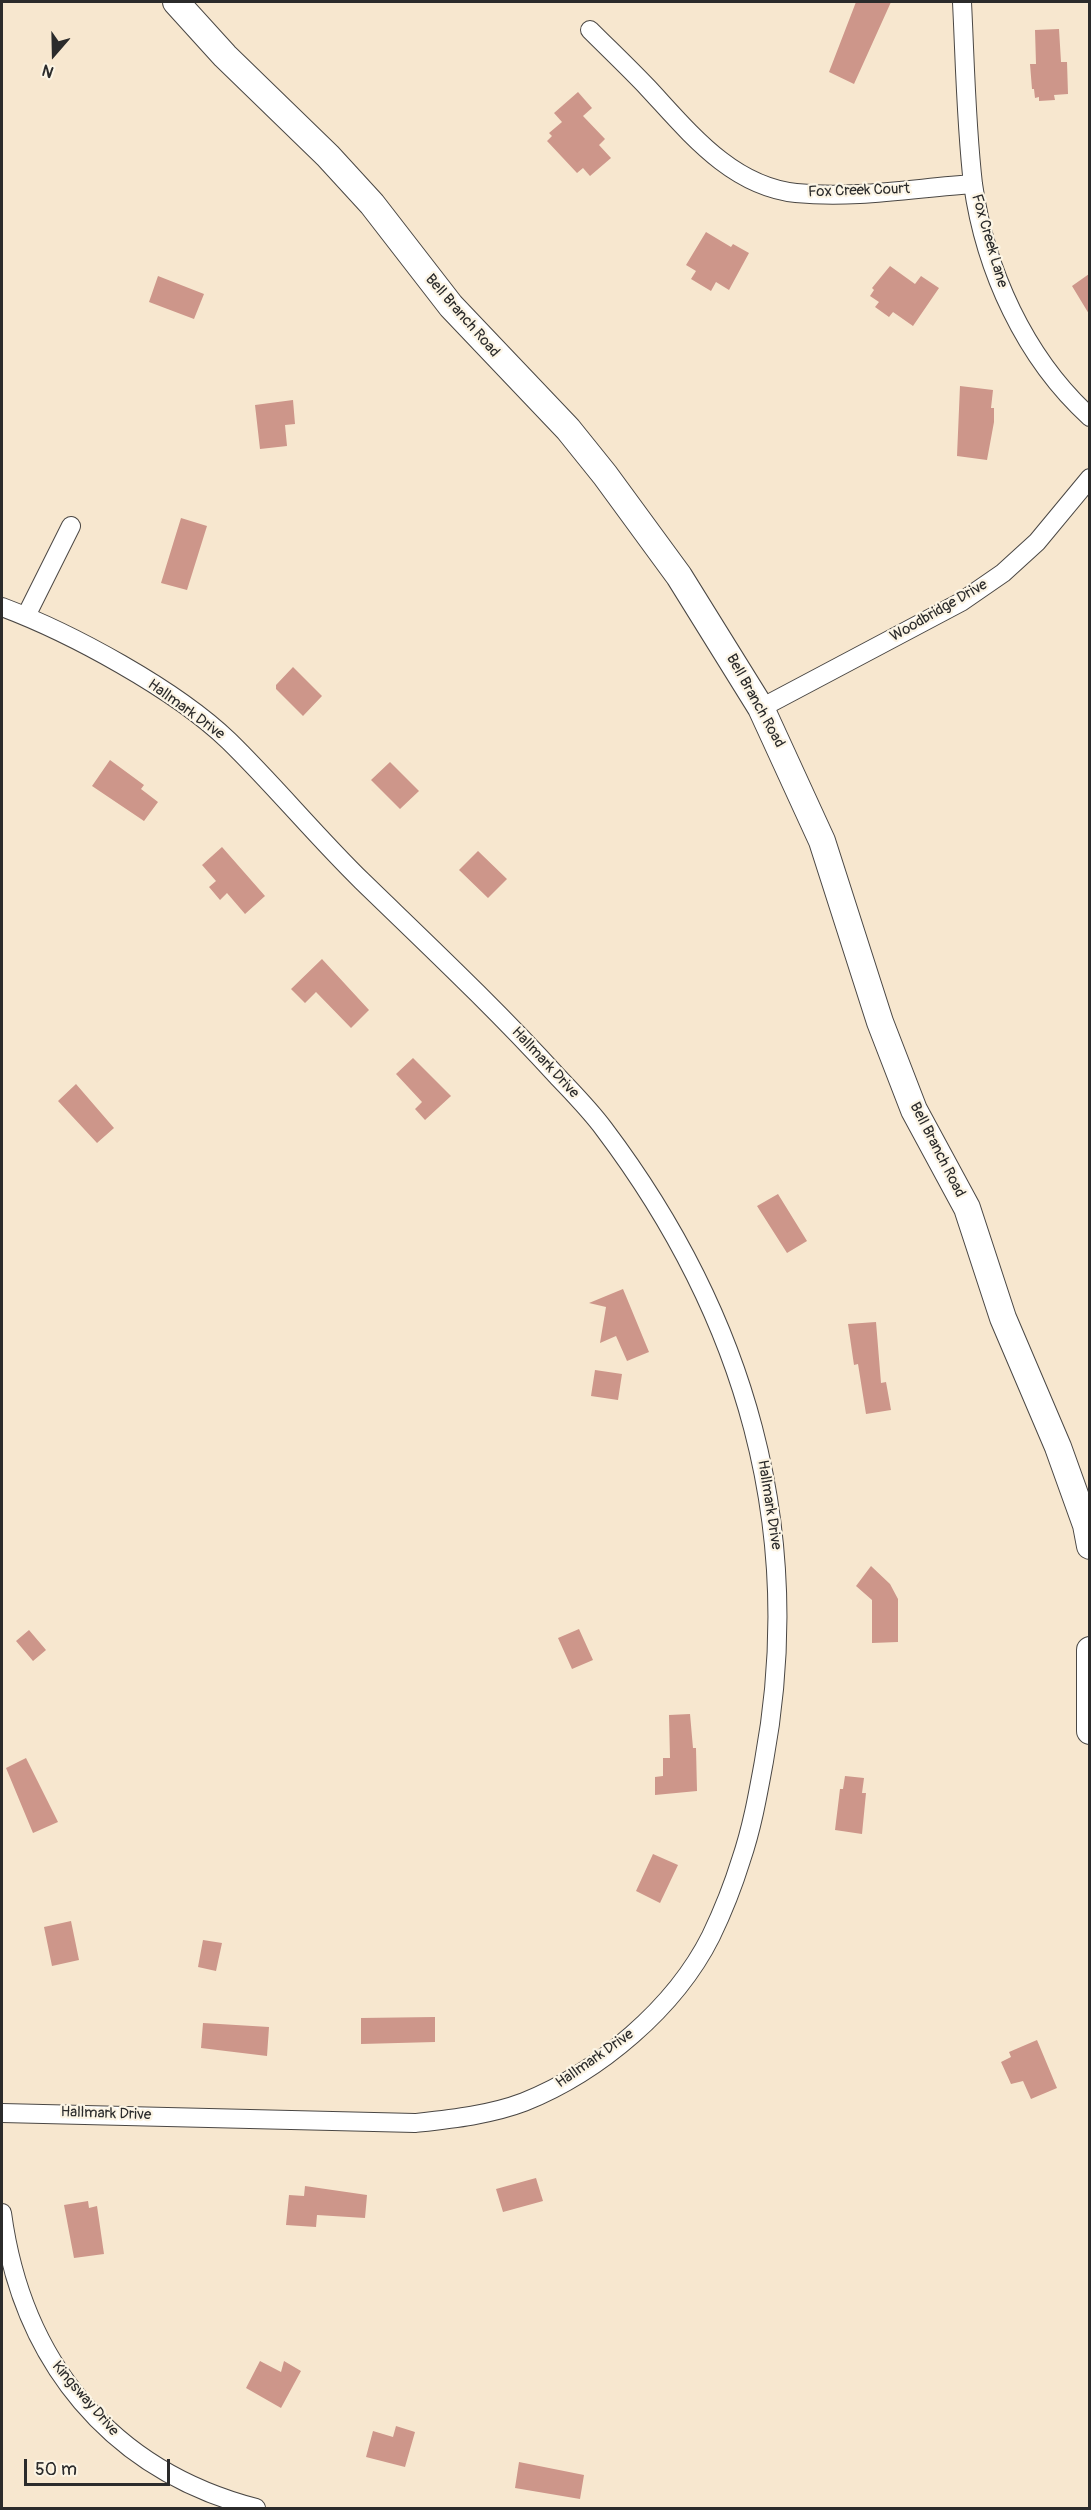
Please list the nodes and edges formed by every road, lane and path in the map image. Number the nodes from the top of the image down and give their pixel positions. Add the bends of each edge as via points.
1 (176, 2) edge
2 (962, 2) edge
3 (590, 30) dead end
4 (973, 184) junction
5 (1089, 417) edge
6 (1089, 478) edge
7 (70, 526) dead end
8 (2, 607) edge
9 (26, 616) junction
10 (761, 708) junction
11 (1089, 1546) edge
12 (1089, 1650) edge
13 (1089, 1731) edge
14 (2, 2113) edge
15 (2, 2213) edge
16 (256, 2508) edge

1 - 10 street, Bell Branch Road via 225,56 336,164 451,306 568,429 679,576
2 - 4 street, Fox Creek Lane
3 - 4 street, Fox Creek Court via 708,152 736,172 765,185 794,193 836,194
4 - 5 street, Fox Creek Lane via 998,279 1017,321 1047,369
6 - 10 street, Woodbridge Drive via 1037,542 1003,573 961,602
7 - 9 street
8 - 9 street, Hallmark Drive
9 - 14 street, Hallmark Drive via 122,666 225,737 343,862 525,1040 602,1125 688,1259 736,1370 759,1448 777,1560 778,1618 773,1712 746,1845 730,1894 710,1939 669,1996 636,2030 589,2067 521,2103 469,2116 414,2123
10 - 11 street, Bell Branch Road via 822,841 880,1022 915,1110 967,1208 1003,1318 1058,1447 1086,1525
12 - 13 street
15 - 16 street, Kingsway Drive via 19,2294 47,2354 71,2387 113,2432 154,2466 214,2495

